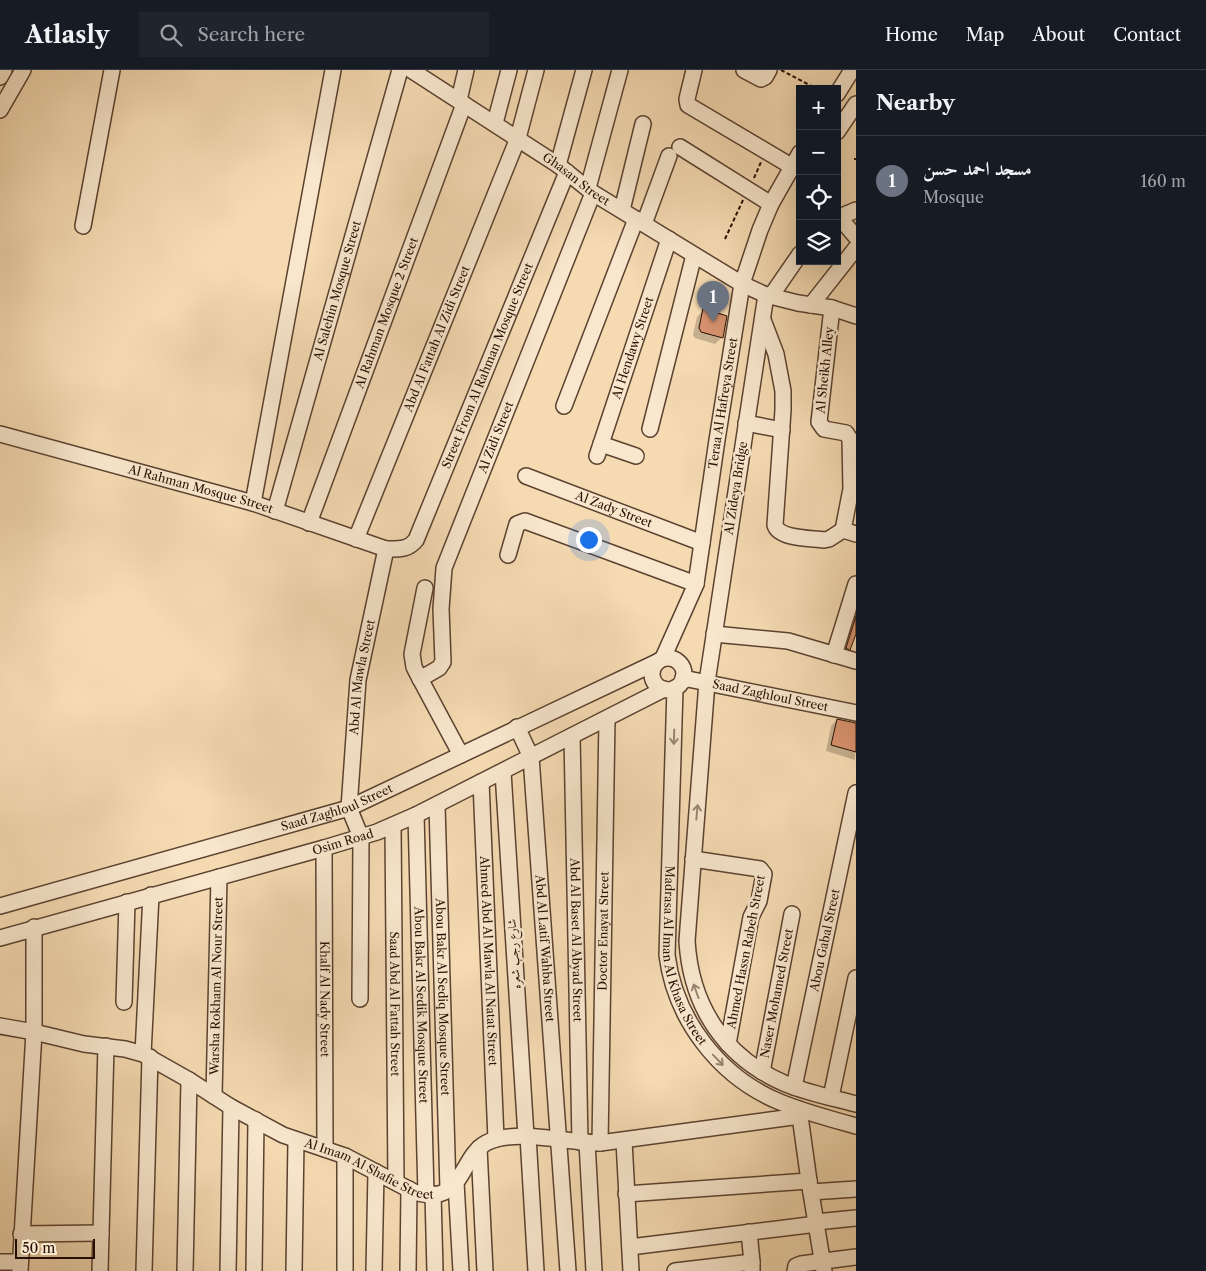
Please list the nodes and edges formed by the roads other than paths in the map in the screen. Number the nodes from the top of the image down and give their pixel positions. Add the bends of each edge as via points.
1 (4, 70) edge
2 (23, 70) edge
3 (112, 70) edge
4 (333, 70) edge
5 (400, 70) edge
6 (466, 70) edge
7 (509, 70) edge
8 (536, 70) edge
9 (584, 70) edge
10 (620, 70) edge
11 (694, 70) edge
12 (744, 70) edge
13 (769, 70) edge
14 (416, 71) edge
15 (846, 72) edge
16 (0, 77) edge
17 (841, 85) edge
18 (461, 102) junction
19 (856, 104) edge
20 (0, 110) edge
21 (495, 123) junction
22 (643, 124) dead end
23 (838, 130) edge
24 (518, 138) junction
25 (796, 159) edge
26 (791, 166) junction
27 (562, 169) junction
28 (590, 190) junction
29 (771, 204) junction
30 (622, 210) junction
31 (856, 210) edge
32 (841, 216) edge
33 (841, 220) edge
34 (640, 221) junction
35 (83, 226) dead end
36 (856, 237) edge
37 (668, 239) junction
38 (856, 248) edge
39 (694, 255) junction
40 (796, 259) edge
41 (742, 284) junction
42 (769, 295) junction
43 (811, 305) junction
44 (832, 308) junction
45 (856, 316) edge
46 (762, 319) junction
47 (564, 406) dead end
48 (746, 423) junction
49 (650, 429) dead end
50 (782, 430) junction
51 (0, 436) edge
52 (716, 440) junction
53 (743, 444) junction
54 (636, 456) dead end
55 (526, 476) dead end
56 (253, 503) junction
57 (275, 511) junction
58 (309, 522) junction
59 (850, 532) edge
60 (356, 539) junction
61 (702, 543) junction
62 (392, 549) junction
63 (508, 555) dead end
64 (696, 584) junction
65 (856, 584) edge
66 (424, 588) dead end
67 (714, 634) junction
68 (834, 655) junction
69 (660, 660) junction
70 (856, 661) edge
71 (420, 679) junction
72 (707, 682) junction
73 (674, 685) junction
74 (856, 714) edge
75 (607, 719) junction
76 (517, 727) junction
77 (572, 736) junction
78 (461, 755) junction
79 (531, 757) junction
80 (503, 772) junction
81 (481, 782) junction
82 (856, 793) edge
83 (437, 805) junction
84 (349, 808) junction
85 (416, 815) junction
86 (393, 826) junction
87 (361, 837) junction
88 (671, 842) junction
89 (694, 844) junction
90 (324, 848) junction
91 (693, 859) junction
92 (219, 877) junction
93 (151, 895) junction
94 (127, 902) junction
95 (0, 906) edge
96 (792, 914) dead end
97 (34, 927) junction
98 (0, 938) edge
99 (856, 978) edge
100 (360, 999) dead end
101 (124, 1002) dead end
102 (0, 1026) edge
103 (34, 1032) junction
104 (728, 1044) junction
105 (106, 1046) junction
106 (147, 1056) junction
107 (762, 1072) junction
108 (188, 1080) junction
109 (790, 1085) junction
110 (214, 1096) junction
111 (831, 1097) junction
112 (779, 1102) junction
113 (856, 1104) edge
114 (231, 1107) junction
115 (799, 1112) junction
116 (256, 1120) junction
117 (856, 1126) edge
118 (527, 1136) junction
119 (496, 1139) junction
120 (296, 1140) junction
121 (559, 1140) junction
122 (624, 1141) junction
123 (589, 1142) junction
124 (479, 1148) junction
125 (325, 1149) junction
126 (345, 1156) junction
127 (376, 1172) junction
128 (402, 1186) junction
129 (452, 1186) junction
130 (810, 1187) junction
131 (856, 1190) edge
132 (430, 1194) junction
133 (626, 1194) junction
134 (856, 1218) edge
135 (816, 1223) junction
136 (749, 1232) junction
137 (101, 1233) junction
138 (21, 1234) junction
139 (630, 1247) junction
140 (856, 1257) edge
141 (0, 1262) edge
142 (752, 1266) edge
143 (824, 1266) edge
144 (20, 1267) edge
145 (100, 1271) edge
146 (144, 1271) edge
147 (185, 1271) edge
148 (228, 1271) edge
149 (254, 1271) edge
150 (294, 1271) edge
151 (345, 1271) edge
152 (374, 1271) edge
153 (408, 1271) edge
154 (435, 1271) edge
155 (460, 1271) edge
156 (484, 1271) edge
157 (536, 1271) edge
158 (568, 1271) edge
159 (594, 1271) edge
160 (631, 1271) edge
161 (676, 1271) edge
162 (795, 1271) edge

1 - 16 street
2 - 20 street
3 - 35 street
4 - 56 street
5 - 57 street, Al Salehin Mosque Street
6 - 18 street, Al Rahman Mosque 2 Street
7 - 21 street
8 - 24 street, Abd Al Fattah Al Zidi Street
9 - 27 street, Street From Al Rahman Mosque Street
10 - 28 street
11 - 26 street via 688,105
12 - 13 street via 763,79
14 - 18 street, Ghasan Street
15 - 17 street
18 - 21 street, Ghasan Street
18 - 58 street, Al Rahman Mosque 2 Street
19 - 23 street
21 - 24 street, Ghasan Street
22 - 30 street
24 - 27 street, Ghasan Street
24 - 60 street, Abd Al Fattah Al Zidi Street
25 - 26 street, Teraa Al Hafreya Street
26 - 29 street, Teraa Al Hafreya Street
27 - 28 street, Ghasan Street
27 - 62 street, Street From Al Rahman Mosque Street via 416,540 405,549
28 - 30 street, Ghasan Street
28 - 71 street, Al Zidi Street via 444,568 441,609 443,662
29 - 34 street via 674,151
29 - 41 street, Teraa Al Hafreya Street
30 - 34 street, Ghasan Street
31 - 32 street
33 - 36 street
34 - 37 street, Ghasan Street
34 - 47 street
37 - 39 street, Ghasan Street
37 - 54 street, Al Hendawy Street via 599,450
38 - 43 street
39 - 41 street, Ghasan Street
39 - 49 street
40 - 42 street
41 - 42 street, Ghasan Street
41 - 52 street, Teraa Al Hafreya Street
42 - 43 street, Ghasan Street
42 - 46 street, Al Zideya Bridge
43 - 44 street, Ghasan Street
44 - 45 street, Ghasan Street
44 - 59 street, Al Sheikh Alley via 820,422 824,429 846,434 850,439
46 - 48 street, Al Zideya Bridge
46 - 50 street via 780,372
48 - 50 street
48 - 53 street, Al Zideya Bridge
50 - 59 street via 776,530 784,535 824,540
51 - 56 street, Al Rahman Mosque Street
52 - 53 street
52 - 61 street, Teraa Al Hafreya Street
53 - 67 street, Al Zideya Bridge
55 - 61 street, Al Zady Street
56 - 57 street, Al Rahman Mosque Street
57 - 58 street, Al Rahman Mosque Street
58 - 60 street, Al Rahman Mosque Street
60 - 62 street, Al Rahman Mosque Street
61 - 64 street, Teraa Al Hafreya Street
62 - 84 street, Abd Al Mawla Street via 358,680
63 - 64 street via 517,524 525,522
64 - 69 street, Teraa Al Hafreya Street
65 - 68 street
66 - 71 street via 412,654
67 - 68 street via 788,641
67 - 72 street, Al Zideya Bridge
68 - 70 street
69 - 73 street via 652,670 653,679 658,686
69 - 73 street via 673,658 683,668
69 - 76 street, Saad Zaghloul Street
71 - 78 street
72 - 73 street, Saad Zaghloul Street
72 - 74 street, Saad Zaghloul Street
89 -> 72 street, Madrasa Al Iman Al Khasa Street
73 - 75 street, Osim Road
73 -> 88 street, Madrasa Al Iman Al Khasa Street
75 - 77 street, Osim Road
75 - 123 street, Doctor Enayat Street
76 - 78 street, Saad Zaghloul Street
76 - 79 street
77 - 79 street, Osim Road
77 - 123 street, Abd Al Baset Al Abyad Street
78 - 84 street, Saad Zaghloul Street
79 - 80 street, Osim Road
79 - 121 street, Abd Al Latif Wahba Street
80 - 81 street, Osim Road
80 - 118 street, شارع رجب شعره
81 - 83 street, Osim Road
81 - 119 street, Ahmed Abd Al Mawla Al Natat Street
82 - 109 street, Abou Gabal Street
83 - 85 street, Osim Road
83 - 129 street, Abou Bakr Al Sediq Mosque Street
84 - 87 street
84 - 95 street, Saad Zaghloul Street
85 - 86 street, Osim Road
85 - 132 street, Abou Bakr Al Sedik Mosque Street
86 - 87 street, Osim Road
86 - 128 street, Saad Abd Al Fattah Street
87 - 90 street, Osim Road
87 - 100 street
88 - 89 street
88 -> 112 street, Madrasa Al Iman Al Khasa Street via 667,954 678,1000 695,1032 715,1057 743,1082
89 - 91 street, Madrasa Al Iman Al Khasa Street
90 - 92 street, Osim Road
90 - 125 street, Khalf Al Nady Street
104 -> 91 street, Madrasa Al Iman Al Khasa Street via 701,1004 690,973 686,941
91 - 104 street, Ahmed Hassn Rabeh Street via 760,869 764,874 751,917
92 - 93 street, Osim Road
92 - 110 street, Warsha Rokham Al Nour Street
93 - 94 street, Osim Road
93 - 106 street
94 - 97 street, Osim Road
94 - 101 street
96 - 107 street, Naser Mohamed Street
97 - 98 street, Osim Road
97 - 103 street
99 - 111 street
102 - 103 street, Al Imam Al Shafie Street
103 - 105 street, Al Imam Al Shafie Street
103 - 138 street
104 - 107 street, Madrasa Al Iman Al Khasa Street
105 - 106 street, Al Imam Al Shafie Street
105 - 137 street
106 - 108 street, Al Imam Al Shafie Street
106 - 146 street
107 - 109 street, Madrasa Al Iman Al Khasa Street
108 - 110 street, Al Imam Al Shafie Street
108 - 147 street
109 - 111 street, Madrasa Al Iman Al Khasa Street
109 - 112 street, Abou Gabal Street
110 - 114 street, Al Imam Al Shafie Street
111 - 113 street, Madrasa Al Iman Al Khasa Street
112 - 115 street, Madrasa Al Iman Al Khasa Street
114 - 116 street, Al Imam Al Shafie Street
114 - 148 street
115 - 117 street, Madrasa Al Iman Al Khasa Street
115 - 122 street, Al Imam Al Shafie Street
115 - 130 street
116 - 120 street, Al Imam Al Shafie Street
116 - 149 street
118 - 119 street, Al Imam Al Shafie Street
118 - 121 street, Al Imam Al Shafie Street
118 - 157 street, شارع رجب شعره
119 - 124 street, Al Imam Al Shafie Street
120 - 125 street, Al Imam Al Shafie Street
120 - 150 street
121 - 123 street, Al Imam Al Shafie Street
121 - 158 street, Abd Al Latif Wahba Street
122 - 123 street, Al Imam Al Shafie Street
122 - 133 street
123 - 159 street
124 - 129 street, Al Imam Al Shafie Street
124 - 156 street
125 - 126 street, Al Imam Al Shafie Street
126 - 127 street, Al Imam Al Shafie Street
126 - 151 street
127 - 128 street, Al Imam Al Shafie Street
127 - 152 street
128 - 132 street, Al Imam Al Shafie Street
128 - 153 street, Saad Abd Al Fattah Street
129 - 132 street, Al Imam Al Shafie Street
129 - 155 street, Abou Bakr Al Sediq Mosque Street
130 - 131 street
130 - 133 street
130 - 135 street
132 - 154 street, Abou Bakr Al Sedik Mosque Street
133 - 139 street
134 - 135 street
135 - 136 street
135 - 143 street
136 - 139 street
136 - 142 street
137 - 138 street
137 - 145 street
138 - 144 street
139 - 160 street
140 - 143 street
141 - 144 street
142 - 161 street
143 - 162 street via 798,1265

